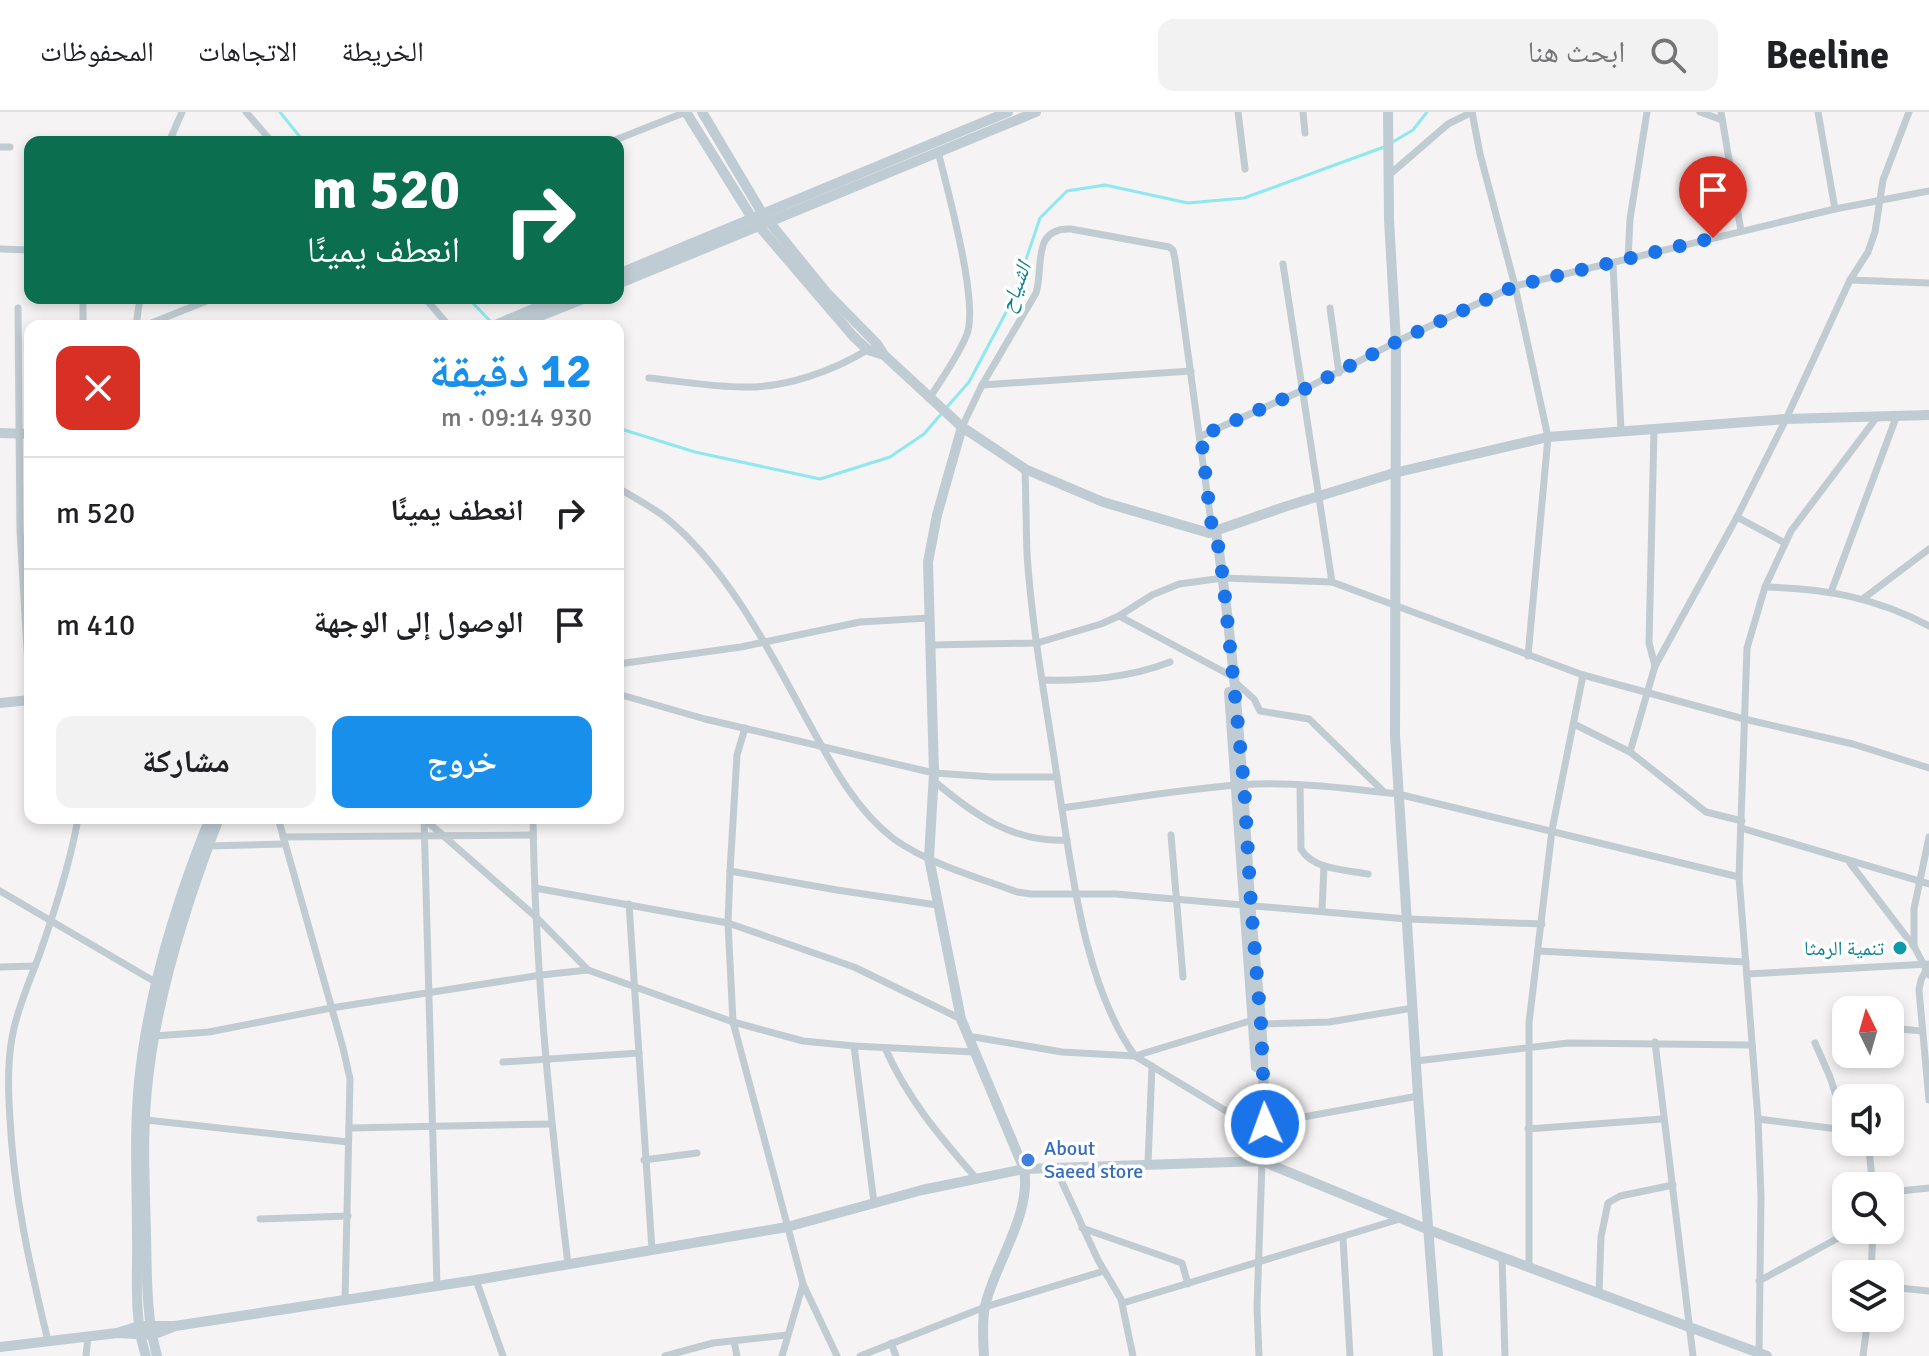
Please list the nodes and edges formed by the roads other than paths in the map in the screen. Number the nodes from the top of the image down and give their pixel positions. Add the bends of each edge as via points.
1 (182, 112) edge
2 (246, 112) edge
3 (686, 112) edge
4 (702, 112) edge
5 (1008, 112) edge
6 (1036, 112) edge
7 (1238, 112) edge
8 (1303, 112) edge
9 (1388, 112) edge
10 (1472, 112) edge
11 (1647, 112) edge
12 (1700, 112) edge
13 (1818, 112) edge
14 (1909, 112) edge
15 (1722, 116) edge
16 (1305, 133) dead end
17 (172, 136) edge
18 (267, 136) edge
19 (624, 136) edge
20 (0, 147) edge
21 (10, 147) dead end
22 (938, 151) junction
23 (1245, 169) dead end
24 (1389, 175) junction
25 (1929, 191) edge
26 (1878, 201) junction
27 (1835, 209) junction
28 (760, 220) junction
29 (1741, 231) junction
30 (0, 249) edge
31 (24, 250) edge
32 (1628, 259) junction
33 (1283, 264) dead end
34 (1613, 264) junction
35 (624, 272) edge
36 (1850, 280) junction
37 (624, 281) edge
38 (1929, 283) edge
39 (1515, 286) junction
40 (199, 304) edge
41 (430, 304) edge
42 (545, 304) edge
43 (574, 304) edge
44 (18, 308) dead end
45 (1330, 308) dead end
46 (159, 320) edge
47 (444, 320) edge
48 (507, 320) edge
49 (545, 320) edge
50 (1396, 342) junction
51 (873, 347) junction
52 (1191, 371) junction
53 (1339, 373) junction
54 (649, 378) dead end
55 (982, 385) junction
56 (1301, 391) junction
57 (931, 400) junction
58 (1897, 415) junction
59 (1929, 415) edge
60 (24, 416) edge
61 (1878, 416) junction
62 (1786, 419) junction
63 (958, 424) junction
64 (1654, 430) junction
65 (1621, 431) junction
66 (0, 433) edge
67 (24, 434) edge
68 (1201, 436) junction
69 (1548, 437) junction
70 (24, 453) edge
71 (1025, 469) junction
72 (1394, 473) junction
73 (624, 491) edge
74 (1318, 496) junction
75 (1737, 517) junction
76 (1212, 529) junction
77 (1785, 543) junction
78 (1929, 549) edge
79 (1220, 578) junction
80 (1332, 582) junction
81 (1765, 587) junction
82 (1831, 592) junction
83 (24, 598) edge
84 (1864, 598) junction
85 (1395, 604) junction
86 (1119, 616) junction
87 (929, 618) junction
88 (1929, 626) edge
89 (765, 641) junction
90 (1037, 643) junction
91 (930, 645) junction
92 (1528, 656) junction
93 (1170, 662) dead end
94 (624, 663) edge
95 (1655, 666) junction
96 (1583, 675) junction
97 (1231, 678) junction
98 (1043, 680) junction
99 (1646, 692) junction
100 (624, 696) edge
101 (24, 701) edge
102 (0, 703) edge
103 (1744, 719) junction
104 (1574, 724) junction
105 (745, 728) junction
106 (822, 746) junction
107 (1630, 752) junction
108 (1929, 768) edge
109 (934, 777) junction
110 (1057, 777) junction
111 (1239, 785) junction
112 (1300, 785) junction
113 (1384, 792) junction
114 (1398, 794) junction
115 (1062, 808) junction
116 (76, 824) edge
117 (208, 824) edge
118 (217, 824) edge
119 (280, 824) edge
120 (424, 824) edge
121 (430, 824) edge
122 (533, 824) edge
123 (1741, 824) junction
124 (1552, 830) junction
125 (441, 834) junction
126 (424, 835) junction
127 (533, 835) junction
128 (1171, 835) dead end
129 (1929, 837) edge
130 (1067, 840) junction
131 (284, 841) junction
132 (208, 846) junction
133 (929, 858) junction
134 (1849, 862) junction
135 (1324, 866) junction
136 (730, 871) junction
137 (1368, 874) dead end
138 (1739, 877) junction
139 (1919, 881) junction
140 (1929, 884) edge
141 (535, 888) junction
142 (0, 891) edge
143 (1076, 893) junction
144 (1177, 899) junction
145 (629, 904) junction
146 (937, 905) junction
147 (1247, 905) junction
148 (1322, 911) junction
149 (536, 917) junction
150 (50, 919) junction
151 (1407, 919) junction
152 (728, 923) junction
153 (1542, 924) junction
154 (1915, 948) junction
155 (1538, 951) junction
156 (1746, 962) junction
157 (35, 966) junction
158 (0, 967) edge
159 (1927, 968) edge
160 (588, 970) junction
161 (1747, 974) junction
162 (541, 975) junction
163 (1183, 977) dead end
164 (158, 984) junction
165 (634, 985) junction
166 (429, 994) junction
167 (331, 1008) junction
168 (1413, 1008) junction
169 (961, 1019) junction
170 (733, 1022) junction
171 (1257, 1022) junction
172 (1904, 1029) edge
173 (1922, 1031) junction
174 (155, 1036) junction
175 (968, 1036) junction
176 (1655, 1042) junction
177 (1815, 1043) dead end
178 (1752, 1045) junction
179 (854, 1046) junction
180 (1527, 1047) junction
181 (885, 1048) junction
182 (974, 1052) junction
183 (639, 1053) junction
184 (1135, 1056) junction
185 (548, 1060) junction
186 (1416, 1061) junction
187 (503, 1062) dead end
188 (1152, 1066) junction
189 (1832, 1084) edge
190 (1418, 1096) junction
191 (1929, 1100) edge
192 (1662, 1119) junction
193 (1758, 1119) junction
194 (146, 1120) junction
195 (551, 1124) junction
196 (432, 1127) junction
197 (1263, 1127) junction
198 (1832, 1127) edge
199 (349, 1128) junction
200 (1528, 1129) junction
201 (141, 1133) junction
202 (348, 1142) junction
203 (697, 1153) dead end
204 (644, 1160) junction
205 (1262, 1161) junction
206 (1148, 1163) junction
207 (1055, 1167) junction
208 (1024, 1169) junction
209 (976, 1178) junction
210 (1673, 1185) junction
211 (1929, 1188) edge
212 (1904, 1191) edge
213 (874, 1203) junction
214 (348, 1216) junction
215 (1403, 1218) junction
216 (260, 1219) dead end
217 (787, 1227) junction
218 (1082, 1228) junction
219 (1429, 1230) junction
220 (1343, 1238) junction
221 (1832, 1241) edge
222 (652, 1250) junction
223 (1502, 1257) junction
224 (1260, 1263) junction
225 (568, 1264) junction
226 (1529, 1268) junction
227 (1104, 1271) junction
228 (476, 1280) junction
229 (1759, 1281) junction
230 (803, 1284) junction
231 (1188, 1284) junction
232 (437, 1286) junction
233 (1904, 1288) edge
234 (1929, 1291) edge
235 (1599, 1293) junction
236 (345, 1301) junction
237 (1123, 1303) junction
238 (985, 1307) junction
239 (1690, 1327) junction
240 (146, 1331) junction
241 (1866, 1332) edge
242 (787, 1335) junction
243 (88, 1336) junction
244 (48, 1341) junction
245 (734, 1341) junction
246 (891, 1343) junction
247 (0, 1347) edge
248 (1761, 1355) edge
249 (86, 1356) edge
250 (146, 1356) edge
251 (157, 1356) edge
252 (503, 1356) edge
253 (665, 1356) edge
254 (737, 1356) edge
255 (782, 1356) edge
256 (837, 1356) edge
257 (860, 1356) edge
258 (896, 1356) edge
259 (984, 1356) edge
260 (1133, 1356) edge
261 (1259, 1356) edge
262 (1350, 1356) edge
263 (1438, 1356) edge
264 (1505, 1356) edge
265 (1693, 1356) edge
266 (1863, 1356) edge

1 - 17 street
2 - 18 street
3 - 19 street
3 - 28 street
4 - 28 street
5 - 28 street
6 - 22 street
7 - 23 street
8 - 16 street
9 - 24 street
10 - 24 street via 1448,124
10 - 39 street
11 - 32 street
12 - 15 street
13 - 27 street
14 - 26 street
15 - 29 street
20 - 21 street
22 - 28 street
22 - 57 street via 961,249 970,323
24 - 50 street
25 - 26 street
26 - 27 street
26 - 36 street via 1871,242
27 - 29 street
28 - 35 street
28 - 37 street
28 - 51 street via 823,304
29 - 32 street
30 - 31 street
32 - 34 street
33 - 56 street
34 - 39 street
34 - 65 street
36 - 38 street
36 - 62 street
39 - 50 street
39 - 69 street
40 - 46 street
41 - 47 street
42 - 48 street
43 - 49 street
44 - 60 street
45 - 53 street
50 - 53 street
50 - 72 street
51 - 54 street via 832,369 770,386
51 - 57 street
52 - 55 street
52 - 55 street via 1173,250 1063,228 1044,243 1036,293
52 - 68 street
53 - 56 street
55 - 63 street
56 - 68 street
56 - 74 street
57 - 63 street
58 - 59 street
58 - 61 street
58 - 82 street
61 - 62 street
61 - 77 street
62 - 64 street
62 - 75 street
63 - 71 street
63 - 87 street via 928,562
64 - 65 street
64 - 95 street via 1649,643
65 - 69 street
66 - 67 street
68 - 76 street
69 - 72 street
69 - 92 street
70 - 83 street
71 - 76 street via 1103,502
71 - 90 street
72 - 74 street
72 - 85 street
73 - 89 street via 675,527 715,570
74 - 76 street
74 - 80 street
75 - 77 street
75 - 95 street
76 - 79 street
77 - 81 street
78 - 84 street
79 - 80 street
79 - 86 street via 1166,587
79 - 97 street
80 - 85 street
81 - 82 street
81 - 103 street via 1747,648
82 - 84 street
84 - 88 street
85 - 92 street
85 - 114 street
86 - 90 street
86 - 97 street
87 - 89 street via 860,622
87 - 91 street
89 - 94 street
89 - 106 street
90 - 91 street
90 - 98 street
91 - 109 street
92 - 96 street
93 - 98 street via 1149,671 1087,681
95 - 99 street
96 - 99 street
96 - 104 street
97 - 111 street
97 - 113 street via 1260,711 1309,719
98 - 110 street
99 - 103 street
99 - 107 street
100 - 105 street
101 - 102 street
103 - 108 street
103 - 123 street
104 - 107 street
104 - 124 street
105 - 106 street
105 - 136 street via 736,765
106 - 109 street
106 - 133 street via 877,823
107 - 123 street via 1693,804
109 - 110 street
109 - 130 street via 970,811 1001,828 1040,840
109 - 133 street
110 - 115 street
111 - 112 street
111 - 115 street
111 - 147 street
112 - 113 street
112 - 135 street via 1301,849 1306,858
113 - 114 street
114 - 124 street
114 - 151 street
115 - 130 street
116 - 150 street
117 - 164 street via 181,896
118 - 132 street
119 - 131 street
120 - 126 street
121 - 125 street
122 - 127 street
123 - 134 street
123 - 138 street
124 - 138 street
124 - 153 street
125 - 126 street
125 - 127 street
125 - 149 street
126 - 131 street
126 - 166 street
127 - 141 street
128 - 144 street
129 - 139 street
130 - 143 street
131 - 132 street
131 - 167 street
132 - 174 street
133 - 143 street via 1017,892
133 - 146 street
134 - 139 street
134 - 154 street
135 - 137 street
135 - 148 street
136 - 146 street
136 - 152 street
138 - 156 street
139 - 140 street
139 - 154 street
141 - 145 street
141 - 149 street
142 - 150 street
143 - 144 street
143 - 184 street via 1104,993
144 - 147 street
144 - 163 street
145 - 152 street
145 - 165 street
146 - 169 street
147 - 148 street
147 - 171 street
148 - 151 street
149 - 160 street
149 - 162 street
150 - 157 street
150 - 164 street
151 - 153 street
151 - 168 street
152 - 169 street via 854,967
152 - 170 street
153 - 155 street
154 - 159 street
155 - 156 street
155 - 180 street
156 - 161 street
157 - 158 street
157 - 244 street via 14,1028 8,1082 19,1214
159 - 161 street
159 - 173 street via 1919,990
160 - 162 street
160 - 165 street
161 - 178 street
162 - 166 street
162 - 185 street
164 - 201 street via 140,1079
165 - 170 street
165 - 183 street
166 - 167 street
166 - 196 street
167 - 174 street via 209,1032
167 - 199 street via 348,1068
168 - 171 street via 1329,1022
168 - 186 street
169 - 175 street
170 - 179 street via 803,1041
170 - 217 street
171 - 184 street
171 - 197 street
172 - 173 street
173 - 191 street
174 - 194 street
175 - 182 street
175 - 184 street via 1074,1054
176 - 178 street
176 - 180 street
176 - 192 street
177 - 189 street
178 - 193 street
179 - 181 street
179 - 213 street
180 - 186 street
180 - 200 street
181 - 182 street
181 - 209 street via 907,1092
182 - 208 street
183 - 185 street
183 - 204 street
184 - 188 street
185 - 187 street
185 - 195 street
186 - 190 street
188 - 197 street via 1236,1117
188 - 206 street
190 - 197 street
190 - 219 street
192 - 200 street
192 - 210 street
193 - 198 street
193 - 229 street
194 - 201 street
194 - 202 street
195 - 196 street
195 - 225 street
196 - 199 street
196 - 232 street
197 - 205 street
199 - 202 street
200 - 226 street
201 - 240 street
202 - 214 street
203 - 204 street
204 - 222 street
205 - 206 street
205 - 215 street
205 - 224 street
206 - 207 street
207 - 208 street
207 - 218 street
208 - 209 street
208 - 238 street via 1024,1196
209 - 213 street
210 - 235 street via 1608,1203
210 - 239 street
211 - 212 street
213 - 217 street
214 - 216 street
214 - 236 street
215 - 219 street
215 - 220 street
217 - 222 street
217 - 230 street
218 - 227 street
218 - 231 street via 1182,1263
219 - 223 street
219 - 263 street
220 - 224 street
220 - 262 street
221 - 229 street
222 - 225 street
223 - 226 street
223 - 264 street
224 - 231 street
224 - 261 street
225 - 228 street
226 - 235 street
227 - 237 street
227 - 238 street
228 - 232 street
228 - 252 street
229 - 248 street
230 - 242 street
230 - 256 street
231 - 237 street
232 - 236 street
233 - 234 street
235 - 239 street
236 - 240 street
237 - 260 street
238 - 246 street
238 - 259 street
239 - 248 street
239 - 265 street
240 - 243 street
240 - 250 street
240 - 251 street
241 - 266 street
242 - 245 street
242 - 255 street
243 - 244 street
243 - 249 street
244 - 247 street
245 - 253 street
245 - 254 street
246 - 257 street
246 - 258 street

